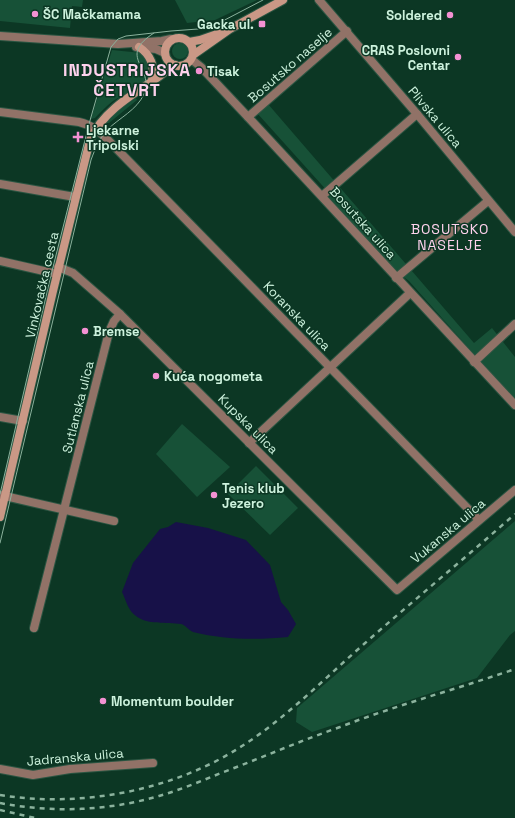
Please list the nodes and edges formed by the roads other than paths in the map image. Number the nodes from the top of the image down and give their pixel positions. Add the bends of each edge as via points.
1 (284, 0) edge
2 (319, 0) edge
3 (230, 29) junction
4 (347, 31) junction
5 (0, 36) edge
6 (172, 39) junction
7 (189, 42) junction
8 (118, 44) junction
9 (138, 47) junction
10 (165, 54) junction
11 (192, 57) junction
12 (175, 66) junction
13 (151, 81) junction
14 (0, 112) edge
15 (417, 114) junction
16 (248, 117) junction
17 (96, 129) junction
18 (0, 184) edge
19 (322, 196) junction
20 (75, 197) junction
21 (488, 201) junction
22 (515, 232) edge
23 (0, 261) edge
24 (58, 271) junction
25 (396, 278) junction
26 (410, 293) junction
27 (120, 314) junction
28 (515, 324) edge
29 (474, 362) junction
30 (330, 368) junction
31 (515, 406) edge
32 (0, 417) edge
33 (23, 422) junction
34 (249, 443) junction
35 (515, 490) edge
36 (2, 496) edge
37 (64, 509) junction
38 (0, 517) edge
39 (479, 520) junction
40 (114, 521) dead end
41 (398, 590) joint
42 (34, 628) dead end
43 (153, 763) dead end
44 (0, 769) edge

1 - 3 main road
2 - 4 street, Plivska ulica
3 - 7 main road
3 - 11 main road
4 - 15 street, Plivska ulica
4 - 16 street, Bosutsko naselje
5 - 8 street
6 - 7 main road via 183,38
6 - 8 street
6 - 10 main road via 167,44
7 - 11 main road via 193,48
8 - 9 street
9 - 10 street via 156,48
9 - 13 main road via 151,60
10 - 12 main road
10 - 13 main road, Vinkovačka cesta via 163,65
11 - 12 main road via 184,65
11 - 16 street, Bosutska ulica
12 - 13 main road, Vinkovačka cesta
13 - 17 main road, Vinkovačka cesta via 110,113
14 - 17 street via 73,121 88,124
15 - 19 street
15 - 21 street, Plivska ulica
16 - 19 street, Bosutska ulica
17 - 20 main road, Vinkovačka cesta
17 - 30 street, Koranska ulica
18 - 20 street
19 - 25 street, Bosutska ulica
20 - 24 main road, Vinkovačka cesta
21 - 22 street, Plivska ulica
21 - 25 street
23 - 24 street, Kupska ulica
24 - 27 street, Kupska ulica via 73,273
24 - 33 main road, Vinkovačka cesta
25 - 26 street, Bosutska ulica
26 - 29 street, Bosutska ulica
26 - 30 street
27 - 34 street, Kupska ulica
27 - 37 street, Sutlanska ulica via 109,332
28 - 29 street
29 - 31 street, Bosutska ulica
30 - 34 street
30 - 39 street, Koranska ulica
32 - 33 street
33 - 36 main road, Vinkovačka cesta
34 - 41 street, Kupska ulica
35 - 39 street, Vukanska ulica
36 - 37 street
36 - 38 main road, Vinkovačka cesta
37 - 40 street
37 - 42 street, Sutlanska ulica
39 - 41 street, Vukanska ulica
43 - 44 street, Jadranska ulica via 70,769 33,775

